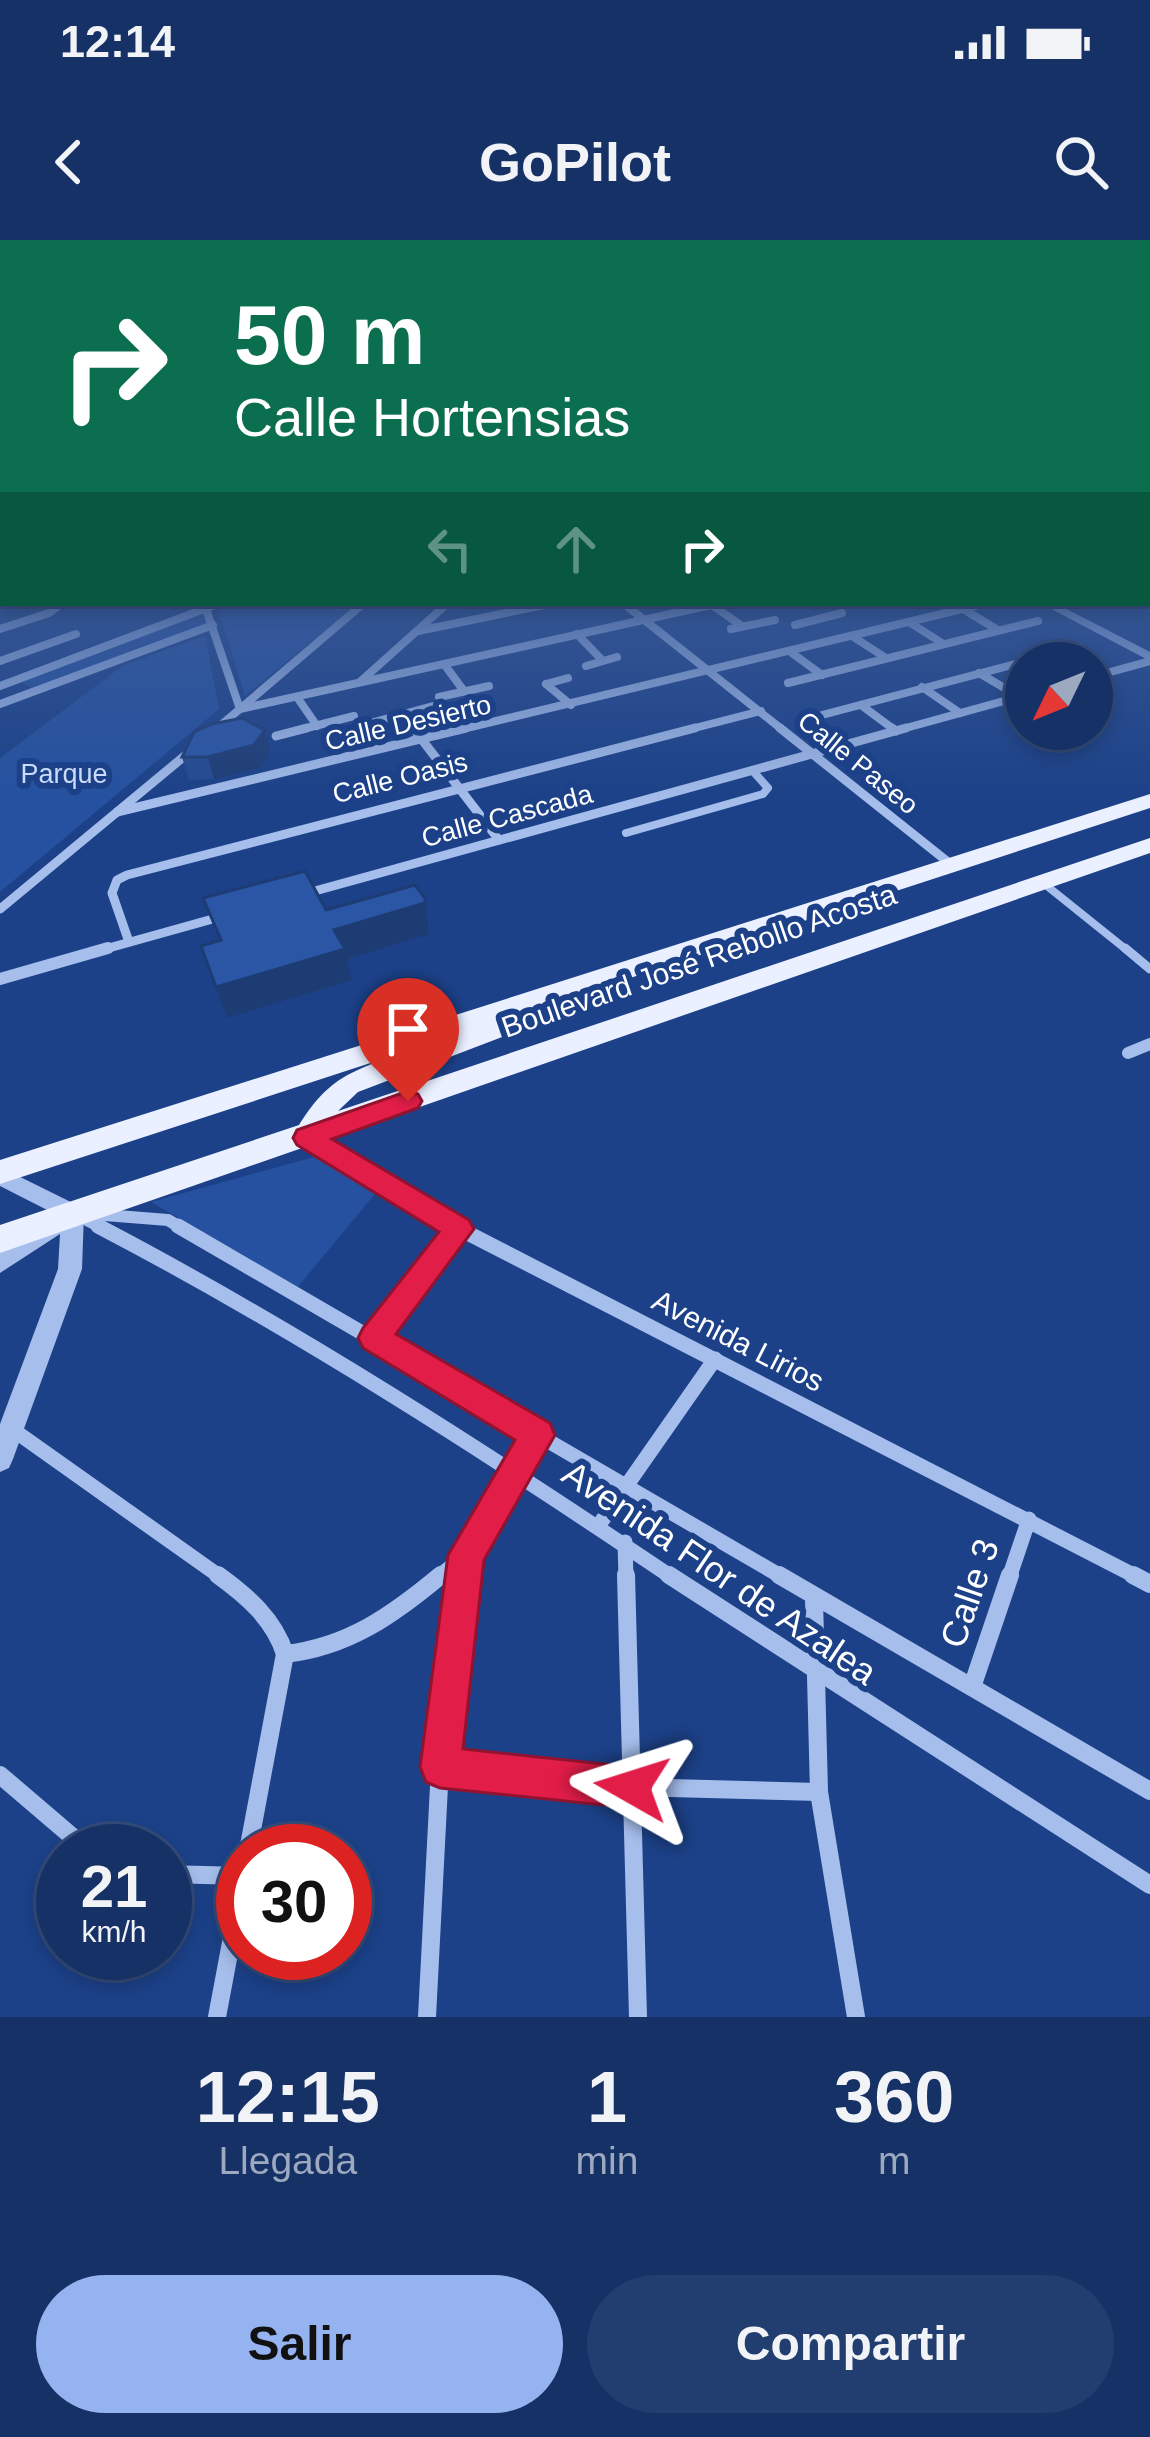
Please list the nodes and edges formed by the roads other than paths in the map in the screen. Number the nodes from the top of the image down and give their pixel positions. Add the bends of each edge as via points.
1 (64, 638) edge
2 (126, 638) edge
3 (178, 638) edge
4 (217, 638) edge
5 (323, 638) edge
6 (410, 638) edge
7 (560, 638) edge
8 (581, 638) edge
9 (668, 638) edge
10 (843, 638) edge
11 (853, 638) edge
12 (934, 638) edge
13 (964, 638) edge
14 (1111, 638) edge
15 (58, 640) junction
16 (943, 644) junction
17 (792, 652) junction
18 (83, 655) junction
19 (617, 657) dead end
20 (886, 658) junction
21 (1150, 659) edge
22 (602, 660) junction
23 (444, 664) junction
24 (0, 665) edge
25 (586, 666) dead end
26 (1005, 666) edge
27 (1113, 670) edge
28 (711, 671) junction
29 (980, 673) junction
30 (822, 675) junction
31 (568, 678) dead end
32 (16, 680) junction
33 (360, 682) junction
34 (788, 683) dead end
35 (0, 686) edge
36 (489, 686) dead end
37 (1005, 686) edge
38 (922, 687) junction
39 (464, 691) junction
40 (34, 692) junction
41 (297, 697) junction
42 (1005, 701) edge
43 (0, 704) edge
44 (572, 705) junction
45 (862, 705) junction
46 (240, 709) junction
47 (761, 711) junction
48 (960, 713) junction
49 (354, 716) dead end
50 (403, 716) junction
51 (822, 716) dead end
52 (374, 722) dead end
53 (317, 726) junction
54 (896, 731) junction
55 (276, 736) dead end
56 (424, 742) junction
57 (812, 754) junction
58 (753, 771) junction
59 (459, 788) junction
60 (1150, 801) edge
61 (117, 812) junction
62 (626, 833) dead end
63 (499, 841) junction
64 (1150, 845) edge
65 (953, 866) junction
66 (1042, 882) junction
67 (291, 898) edge
68 (0, 909) edge
69 (244, 910) edge
70 (129, 942) junction
71 (842, 947) junction
72 (1150, 968) edge
73 (0, 979) edge
74 (574, 984) junction
75 (1150, 1044) edge
76 (1128, 1053) dead end
77 (306, 1138) junction
78 (0, 1174) edge
79 (73, 1213) junction
80 (459, 1229) junction
81 (0, 1239) edge
82 (0, 1263) edge
83 (374, 1338) junction
84 (715, 1359) junction
85 (11, 1428) junction
86 (538, 1435) junction
87 (0, 1459) edge
88 (515, 1472) junction
89 (625, 1486) junction
90 (1029, 1519) junction
91 (599, 1525) junction
92 (625, 1542) junction
93 (466, 1555) junction
94 (1150, 1584) edge
95 (814, 1599) junction
96 (285, 1654) junction
97 (817, 1675) junction
98 (972, 1687) junction
99 (440, 1767) junction
100 (0, 1775) edge
101 (632, 1787) junction
102 (1150, 1791) edge
103 (818, 1792) junction
104 (57, 1824) edge
105 (253, 1824) edge
106 (1150, 1885) edge
107 (224, 1980) edge
108 (217, 2017) edge
109 (427, 2017) edge
110 (638, 2017) edge
111 (856, 2017) edge

1 - 15 street
2 - 18 street
3 - 40 street
4 - 46 street
5 - 46 street
6 - 33 street
7 - 23 street
8 - 22 street
9 - 28 street, Calle Paseo
10 - 17 street, Calle Desierto
11 - 20 street
12 - 16 street
13 - 16 street
14 - 21 street
15 - 18 street
15 - 24 street
16 - 20 street
17 - 28 street, Calle Desierto
17 - 30 street
18 - 32 street
19 - 22 street
20 - 30 street
21 - 27 street
22 - 25 street
23 - 33 street
23 - 39 street
24 - 32 street
26 - 29 street
28 - 44 street, Calle Desierto
28 - 47 street, Calle Paseo
29 - 37 street
29 - 38 street
30 - 34 street
31 - 44 street via 545,684
32 - 35 street
32 - 40 street
33 - 41 street
36 - 39 street
38 - 45 street
38 - 48 street
39 - 50 street
40 - 43 street
41 - 46 street
41 - 53 street
42 - 48 street, Calle Cascada
44 - 56 street, Calle Desierto
45 - 51 street
45 - 54 street
46 - 61 street
47 - 57 street, Calle Paseo
47 - 59 street, Calle Oasis
48 - 54 street, Calle Cascada
49 - 53 street
50 - 52 street
50 - 56 street
53 - 55 street
54 - 57 street, Calle Cascada
56 - 59 street
56 - 61 street, Calle Desierto
57 - 58 street, Calle Cascada
57 - 65 street, Calle Paseo
58 - 62 lane via 768,788 763,794
58 - 63 street, Calle Cascada
59 - 63 street
59 - 70 street, Calle Oasis via 127,875 112,893
60 - 65 main road, Boulevard José Rebollo Acosta
61 - 68 street
63 - 67 street, Calle Cascada
64 - 66 main road, Boulevard José Rebollo Acosta
65 - 71 main road via 960,888 866,927
65 - 74 main road, Boulevard José Rebollo Acosta
66 - 71 main road, Boulevard José Rebollo Acosta
66 - 72 lane
69 - 70 street
70 - 73 street
71 - 77 main road, Boulevard José Rebollo Acosta
74 - 77 main road via 509,1025 348,1084
74 - 78 main road, Boulevard José Rebollo Acosta
75 - 76 street
77 - 79 main road, Boulevard José Rebollo Acosta
77 - 80 street, Avenida Lirios
78 - 79 street
79 - 81 main road, Boulevard José Rebollo Acosta
79 - 82 street
79 - 83 street, Avenida Flor de Azalea via 168,1220
79 - 85 street via 70,1269
79 - 88 street, Avenida Flor de Azalea via 203,1281
80 - 83 street
80 - 84 street, Avenida Lirios
83 - 86 street, Avenida Flor de Azalea
84 - 89 street
84 - 90 street, Avenida Lirios
85 - 87 street
85 - 96 street via 244,1594 278,1632
86 - 88 street
86 - 89 street, Avenida Flor de Azalea
88 - 91 street, Avenida Flor de Azalea
88 - 93 street
89 - 91 street
89 - 95 street, Avenida Flor de Azalea
90 - 94 street, Avenida Lirios
90 - 98 street, Calle 3
91 - 92 street, Avenida Flor de Azalea
92 - 97 street, Avenida Flor de Azalea
92 - 101 street
93 - 96 street via 376,1627 312,1653
93 - 99 street
95 - 97 street
95 - 98 street, Avenida Flor de Azalea
96 - 105 street
97 - 103 street
97 - 106 street, Avenida Flor de Azalea
98 - 102 street, Avenida Flor de Azalea
99 - 101 street
99 - 109 street
100 - 104 street
101 - 103 street
101 - 110 street
103 - 111 street
107 - 108 street

